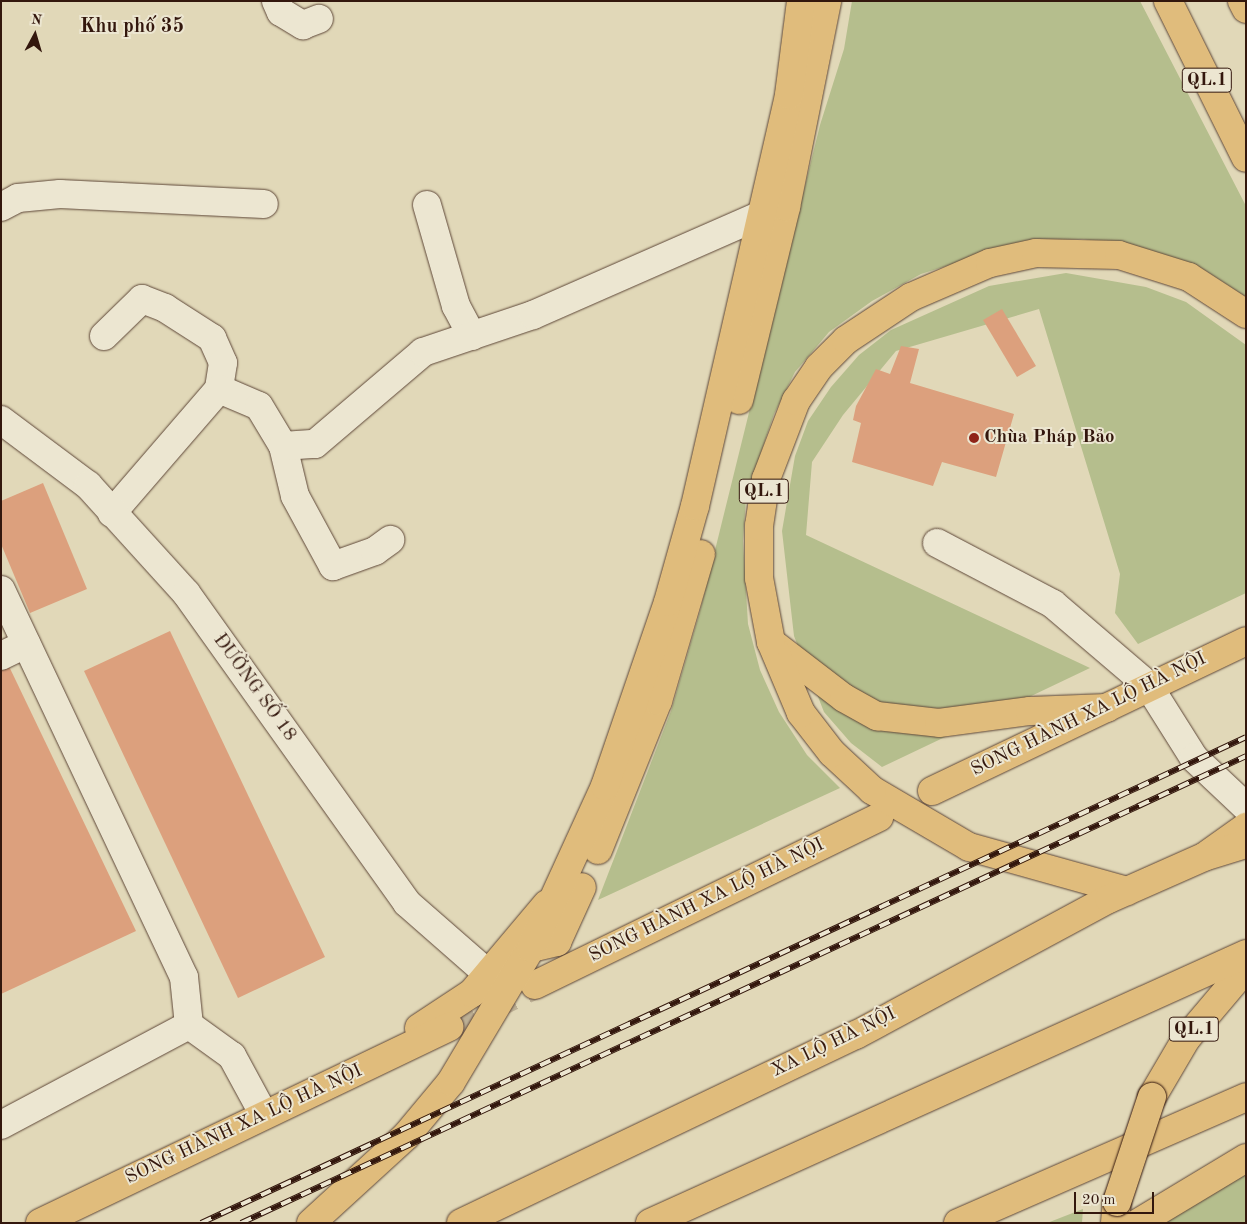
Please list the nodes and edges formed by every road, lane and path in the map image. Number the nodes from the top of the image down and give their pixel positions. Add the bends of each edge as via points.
1 (276, 1) edge
2 (801, 1) edge
3 (827, 1) edge
4 (1168, 1) edge
5 (1242, 1) edge
6 (1246, 9) edge
7 (319, 19) dead end
8 (1246, 158) edge
9 (264, 204) dead end
10 (428, 205) dead end
11 (1, 207) edge
12 (763, 214) junction
13 (1246, 314) edge
14 (104, 336) dead end
15 (472, 336) junction
16 (219, 389) junction
17 (1, 420) edge
18 (283, 446) junction
19 (112, 513) junction
20 (390, 540) dead end
21 (937, 543) dead end
22 (1, 590) edge
23 (1246, 640) edge
24 (771, 642) junction
25 (26, 644) junction
26 (1, 656) edge
27 (1148, 685) junction
28 (1107, 708) junction
29 (932, 790) dead end
30 (1246, 806) edge
31 (879, 817) dead end
32 (1246, 827) edge
33 (1246, 844) edge
34 (1204, 857) junction
35 (564, 884) junction
36 (1127, 891) junction
37 (532, 948) junction
38 (1246, 954) edge
39 (1246, 968) edge
40 (488, 974) junction
41 (535, 985) tunnel mouth
42 (189, 1025) junction
43 (449, 1027) tunnel mouth
44 (337, 1082) junction
45 (1246, 1097) edge
46 (264, 1116) junction
47 (1, 1125) edge
48 (1246, 1158) edge
49 (1116, 1213) edge
50 (40, 1223) edge
51 (311, 1223) edge
52 (461, 1223) edge
53 (650, 1223) edge
54 (958, 1223) edge
55 (1138, 1223) edge

1 - 7 street via 281,12 303,25
2 - 12 main road via 789,95
3 - 37 main road via 770,272 692,588 658,702 557,942
4 - 8 main road, QL.1
5 - 6 main road
9 - 11 street via 60,194 18,198
10 - 15 street via 456,306
12 - 15 street via 533,316
12 - 35 main road via 668,602 605,786
13 - 24 main road, QL.1 via 1189,277 1154,264 1078,251 1036,253 990,263 951,277 877,317 819,367 796,401 779,437 759,526 759,578
14 - 16 street via 142,299 165,308 212,338 223,363
15 - 18 street via 422,352 314,444
16 - 18 street via 259,406
16 - 19 street
17 - 19 street, ĐƯỜNG SỐ 18 via 88,485
18 - 20 street via 295,496 333,566 375,551
19 - 40 street, ĐƯỜNG SỐ 18 via 186,593 407,903
21 - 27 street via 1053,604
22 - 25 street
23 - 27 main road, SONG HÀNH XA LỘ HÀ NỘI
24 - 28 main road via 844,698 877,716 939,723 1030,711
24 - 36 main road, QL.1 via 801,713 832,753 872,790 969,847
25 - 26 street
25 - 42 street via 184,977
27 - 28 main road, SONG HÀNH XA LỘ HÀ NỘI
27 - 30 street via 1194,758
28 - 29 main road, SONG HÀNH XA LỘ HÀ NỘI
31 - 41 main road, SONG HÀNH XA LỘ HÀ NỘI
32 - 34 main road, XA LỘ HÀ NỘI
33 - 34 main road, XA LỘ HÀ NỘI
34 - 36 main road, XA LỘ HÀ NỘI
35 - 37 main road
35 - 40 main road
36 - 52 main road, XA LỘ HÀ NỘI via 856,1034
37 - 51 main road via 451,1082 406,1136
38 - 53 main road
39 - 49 main road, QL.1, bridge via 1186,1039 1152,1097
40 - 44 main road via 472,993
42 - 46 street via 232,1056
42 - 47 street
43 - 44 main road, SONG HÀNH XA LỘ HÀ NỘI
44 - 46 main road, SONG HÀNH XA LỘ HÀ NỘI
45 - 54 main road
46 - 50 main road, SONG HÀNH XA LỘ HÀ NỘI
48 - 55 main road

